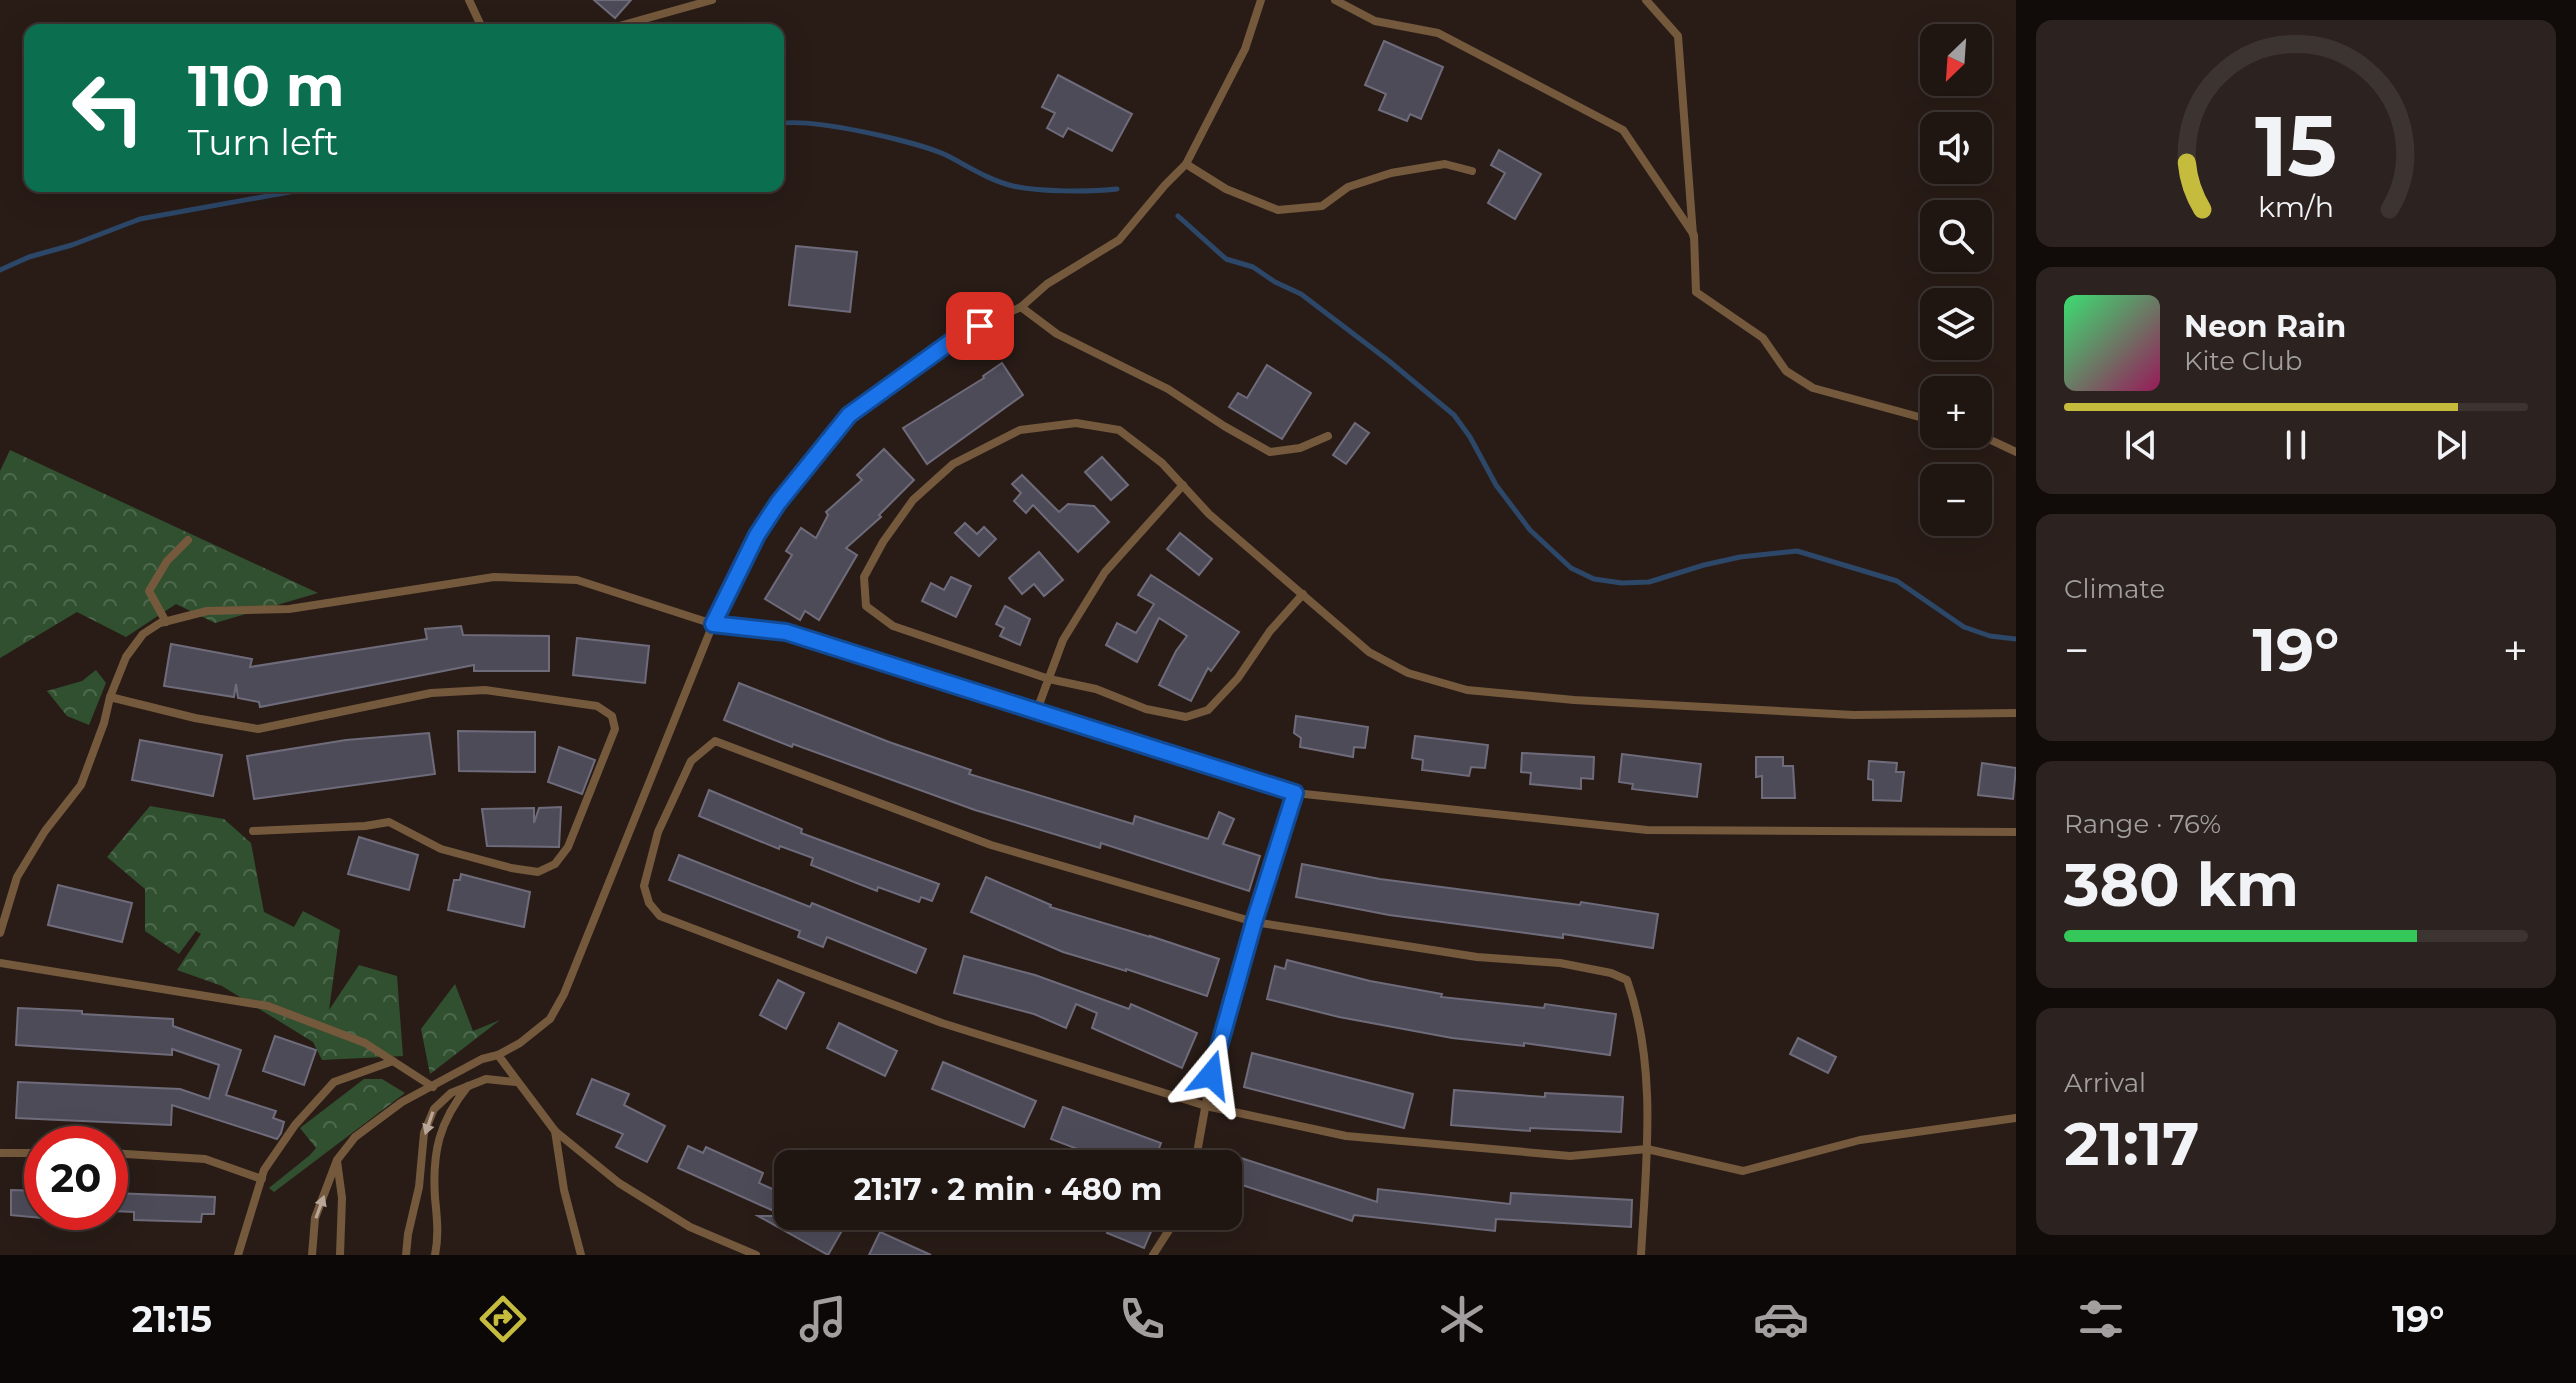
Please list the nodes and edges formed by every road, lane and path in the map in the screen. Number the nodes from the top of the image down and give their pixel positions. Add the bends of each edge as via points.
1 (469, 0) edge
2 (712, 0) edge
3 (1261, 0) edge
4 (1335, 0) edge
5 (1646, 0) edge
6 (480, 24) edge
7 (626, 24) edge
8 (1186, 164) junction
9 (1472, 171) dead end
10 (1694, 235) junction
11 (1021, 307) junction
12 (1920, 417) edge
13 (1328, 436) dead end
14 (1992, 441) edge
15 (2016, 452) edge
16 (1183, 485) junction
17 (188, 540) dead end
18 (1303, 594) junction
19 (166, 622) junction
20 (713, 624) junction
21 (1049, 679) junction
22 (110, 697) junction
23 (1037, 710) junction
24 (2016, 713) edge
25 (1295, 793) junction
26 (253, 831) dead end
27 (2016, 832) edge
28 (1254, 922) junction
29 (0, 933) edge
30 (0, 963) edge
31 (498, 1055) junction
32 (393, 1061) junction
33 (516, 1082) junction
34 (469, 1086) junction
35 (433, 1087) junction
36 (1206, 1106) junction
37 (2016, 1118) edge
38 (555, 1131) junction
39 (1647, 1149) junction
40 (1198, 1150) edge
41 (0, 1153) edge
42 (24, 1153) edge
43 (128, 1154) edge
44 (337, 1160) junction
45 (262, 1179) junction
46 (1169, 1230) edge
47 (238, 1255) edge
48 (312, 1255) edge
49 (340, 1255) edge
50 (406, 1255) edge
51 (435, 1255) edge
52 (581, 1255) edge
53 (756, 1255) edge
54 (1153, 1255) edge
55 (1641, 1255) edge

1 - 6 lane
2 - 7 lane
3 - 8 lane via 1245,49
4 - 10 lane via 1375,21 1438,33 1623,130
5 - 10 lane via 1678,36
8 - 9 lane via 1226,189 1278,210 1322,206 1348,187 1391,173 1445,164
8 - 11 lane via 1119,240 1047,284
10 - 12 lane via 1696,292 1763,338 1786,371 1813,388
11 - 13 lane via 1057,334 1168,389 1270,452 1300,448
11 - 20 lane via 960,335 849,415 757,535
14 - 15 lane
16 - 18 lane
16 - 21 lane via 1105,572 1063,640
16 - 21 lane via 1119,430 1076,423 1020,430 953,464 913,500 883,542 864,577 866,606 893,626
17 - 19 lane via 149,591
18 - 21 lane via 1208,710 1186,717
18 - 24 lane via 1369,652 1408,673 1467,690 1854,715
19 - 20 lane via 207,611 289,609 494,577 577,580
19 - 22 lane via 143,634 126,657
20 - 23 lane via 786,632
20 - 31 lane via 564,994 550,1019
21 - 23 lane
22 - 26 lane via 258,729 431,693 485,690 597,706 612,716 615,729 568,847 555,864 538,872 441,849 389,822
22 - 29 lane via 81,785 17,877
23 - 25 lane
25 - 27 lane via 1647,830
25 - 28 lane
28 - 36 lane
28 - 36 lane via 991,845 715,741 691,761 658,832 644,886 660,916 942,1023
28 - 39 lane via 1477,957 1560,963 1627,980 1638,1011 1647,1083
30 - 32 lane via 268,1006 365,1043
31 - 33 lane
31 - 35 lane
32 - 35 lane
32 - 45 lane via 334,1082 295,1125
33 - 34 lane via 486,1079
33 - 38 lane
34 -> 50 lane via 451,1093 434,1109 424,1133
34 - 51 lane via 452,1107 437,1143
35 - 44 lane via 376,1120
36 - 39 lane via 1346,1136 1570,1156
36 - 40 lane
37 - 39 lane via 1860,1140 1743,1171
38 - 52 lane
38 - 53 lane via 631,1190 690,1227
39 - 55 lane
41 - 42 lane
43 - 45 lane via 205,1159
48 -> 44 lane via 315,1218
44 - 49 lane
45 - 47 lane
46 - 54 lane

